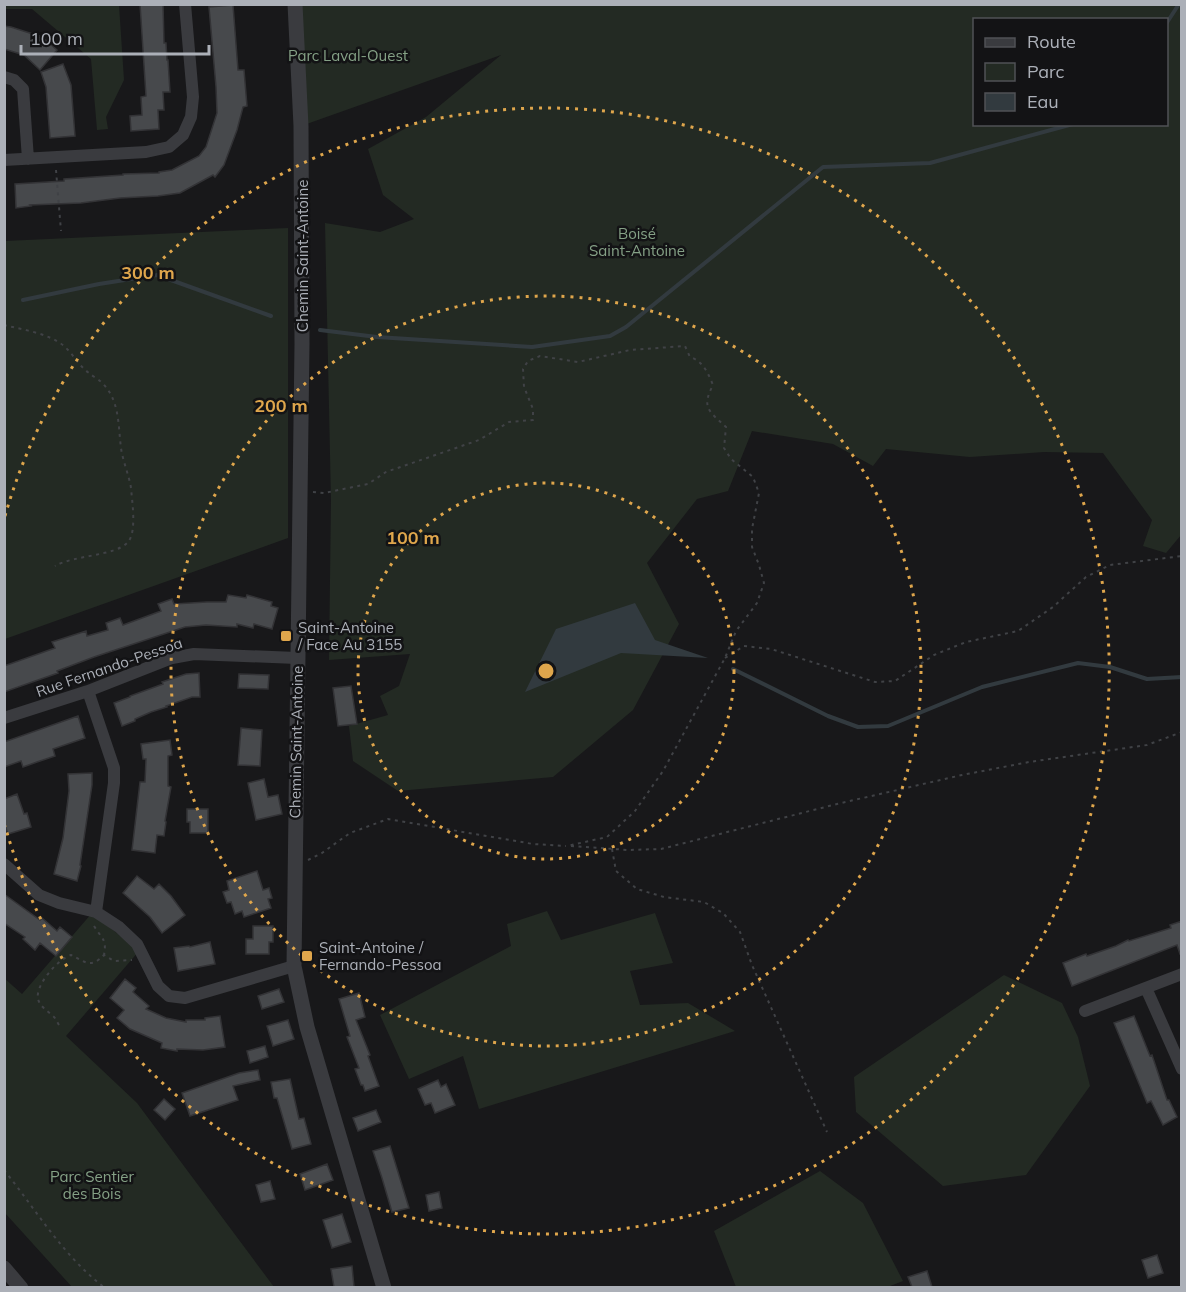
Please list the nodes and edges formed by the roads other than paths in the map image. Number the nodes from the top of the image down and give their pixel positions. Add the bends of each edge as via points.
1 (185, 4) edge
2 (295, 4) edge
3 (4, 77) edge
4 (28, 159) junction
5 (4, 160) edge
6 (297, 658) junction
7 (88, 691) junction
8 (4, 718) edge
9 (4, 864) edge
10 (96, 912) junction
11 (294, 966) junction
12 (1182, 974) edge
13 (1146, 988) junction
14 (1085, 1011) dead end
15 (1182, 1069) edge
16 (4, 1268) edge
17 (21, 1287) edge
18 (384, 1287) edge

1 - 4 street via 193,97 192,117 183,135 169,147 146,152
2 - 6 street, Chemin Saint-Antoine via 301,126 302,344
3 - 4 street via 14,80 23,90
4 - 5 street
6 - 7 street, Rue Fernando-Pessoa via 194,654 172,658
6 - 11 street, Chemin Saint-Antoine
7 - 8 street, Rue Fernando-Pessoa
7 - 10 street via 114,768
9 - 10 street via 39,895
10 - 11 street via 137,944 158,986 169,996 186,998
11 - 18 street, Chemin Saint-Antoine via 307,1027
12 - 13 street
13 - 14 street
13 - 15 street
16 - 17 street

